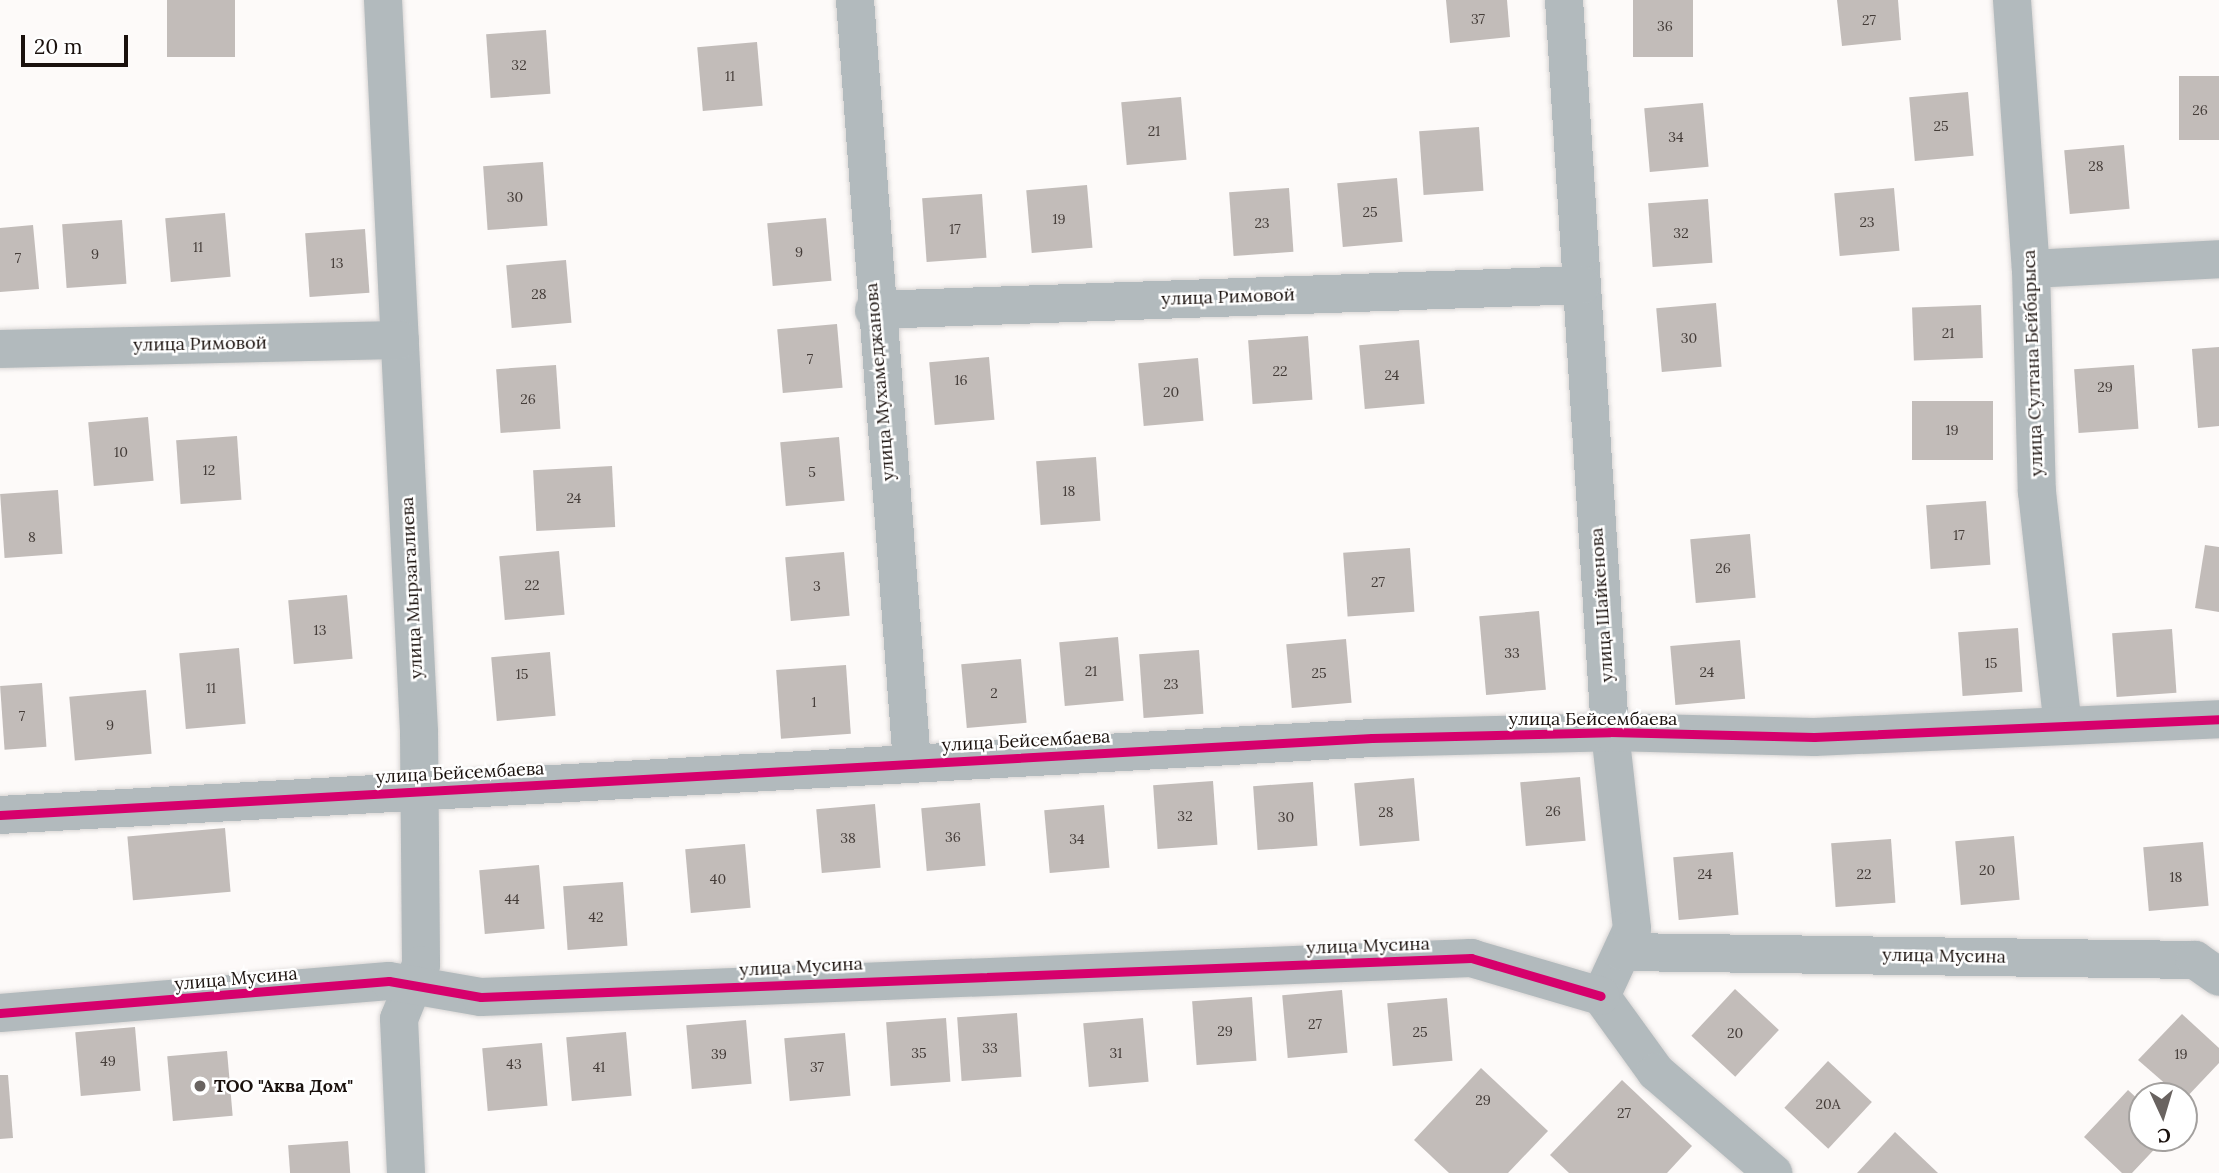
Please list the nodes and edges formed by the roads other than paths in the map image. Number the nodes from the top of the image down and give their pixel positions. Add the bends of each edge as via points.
1 (383, 0) edge
2 (855, 0) edge
3 (1564, 0) edge
4 (2012, 0) edge
5 (2219, 259) edge
6 (2031, 269) junction
7 (1582, 285) junction
8 (874, 310) junction
9 (400, 340) junction
10 (0, 349) edge
11 (2219, 719) edge
12 (2059, 726) junction
13 (1610, 732) junction
14 (912, 763) junction
15 (420, 791) junction
16 (0, 815) edge
17 (1622, 951) junction
18 (2219, 977) edge
19 (411, 989) junction
20 (1601, 996) junction
21 (0, 1013) edge
22 (407, 1173) edge
23 (1773, 1173) edge

1 - 9 street, улица Мырзагалиева
2 - 8 street, улица Мухамеджанова
3 - 7 street, улица Шайкенова
4 - 6 street, улица Султана Бейбарыса
5 - 6 street
6 - 12 street, улица Султана Бейбарыса via 2037,492
7 - 8 street, улица Римовой
7 - 13 street, улица Шайкенова
8 - 14 street, улица Мухамеджанова
9 - 10 street, улица Римовой
9 - 15 street, улица Мырзагалиева
11 - 12 street
12 - 13 street, улица Бейсембаева via 1814,737
13 - 14 street, улица Бейсембаева
13 - 17 street, улица Шайкенова via 1632,929
14 - 15 street, улица Бейсембаева
15 - 16 street, улица Бейсембаева
15 - 19 street, улица Мырзагалиева via 421,965
17 - 18 street, улица Мусина via 2195,960
17 - 20 street, улица Шайкенова
19 - 20 street, улица Мусина via 481,998 1471,958
19 - 21 street, улица Мусина via 389,981
19 - 22 street, улица Мырзагалиева via 400,1019
20 - 23 street via 1656,1072

